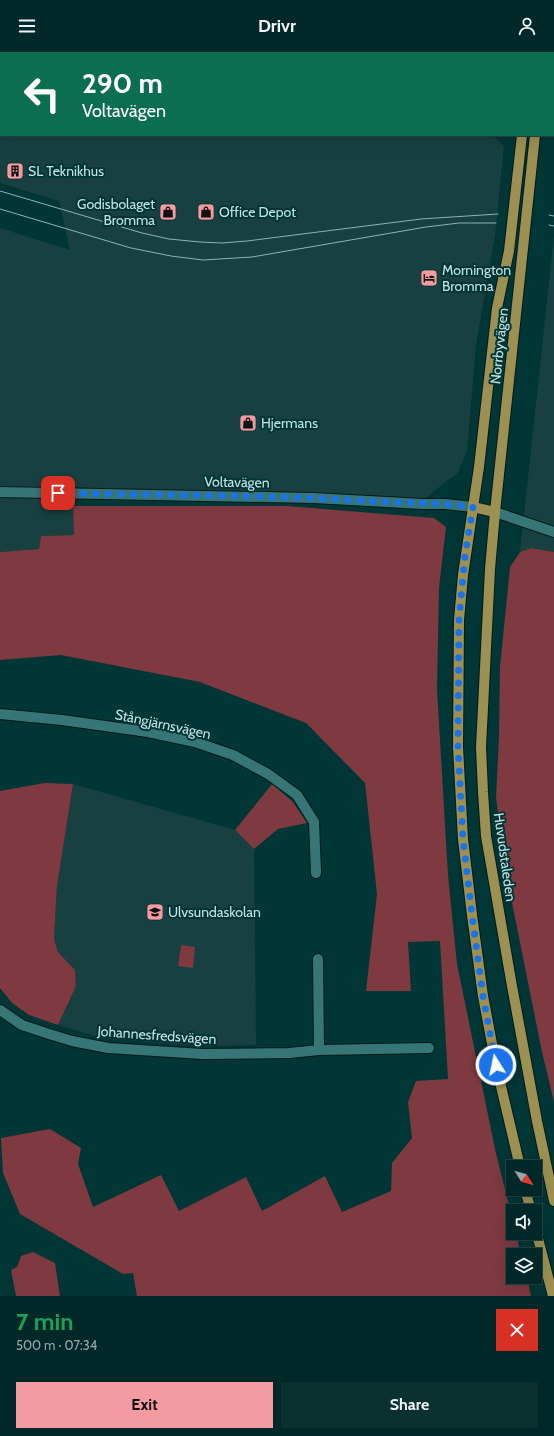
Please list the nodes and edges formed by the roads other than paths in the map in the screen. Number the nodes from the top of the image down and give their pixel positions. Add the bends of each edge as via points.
1 (522, 136) edge
2 (535, 136) edge
3 (0, 492) edge
4 (473, 507) junction
5 (495, 512) junction
6 (554, 532) edge
7 (0, 714) edge
8 (316, 873) dead end
9 (318, 959) dead end
10 (0, 1010) edge
11 (429, 1048) dead end
12 (319, 1050) junction
13 (518, 1160) edge
14 (554, 1201) edge
15 (538, 1240) edge
16 (553, 1296) edge

1 - 4 main road, Norrbyvägen via 509,251 497,308
2 - 5 main road, Norrbyvägen
3 - 4 street, Voltavägen via 314,498
4 - 5 main road
4 - 13 main road via 465,555 459,620 458,747 463,831 483,996
5 - 6 street
5 - 14 main road, Huvudstaleden via 481,747 487,843
7 - 8 street, Stångjärnsvägen via 148,732 195,742 232,755 268,774 297,795 314,822
9 - 12 street
10 - 12 street, Johannesfredsvägen via 22,1025 72,1041 108,1048 203,1054
11 - 12 street, Johannesfredsvägen
15 - 16 main road

